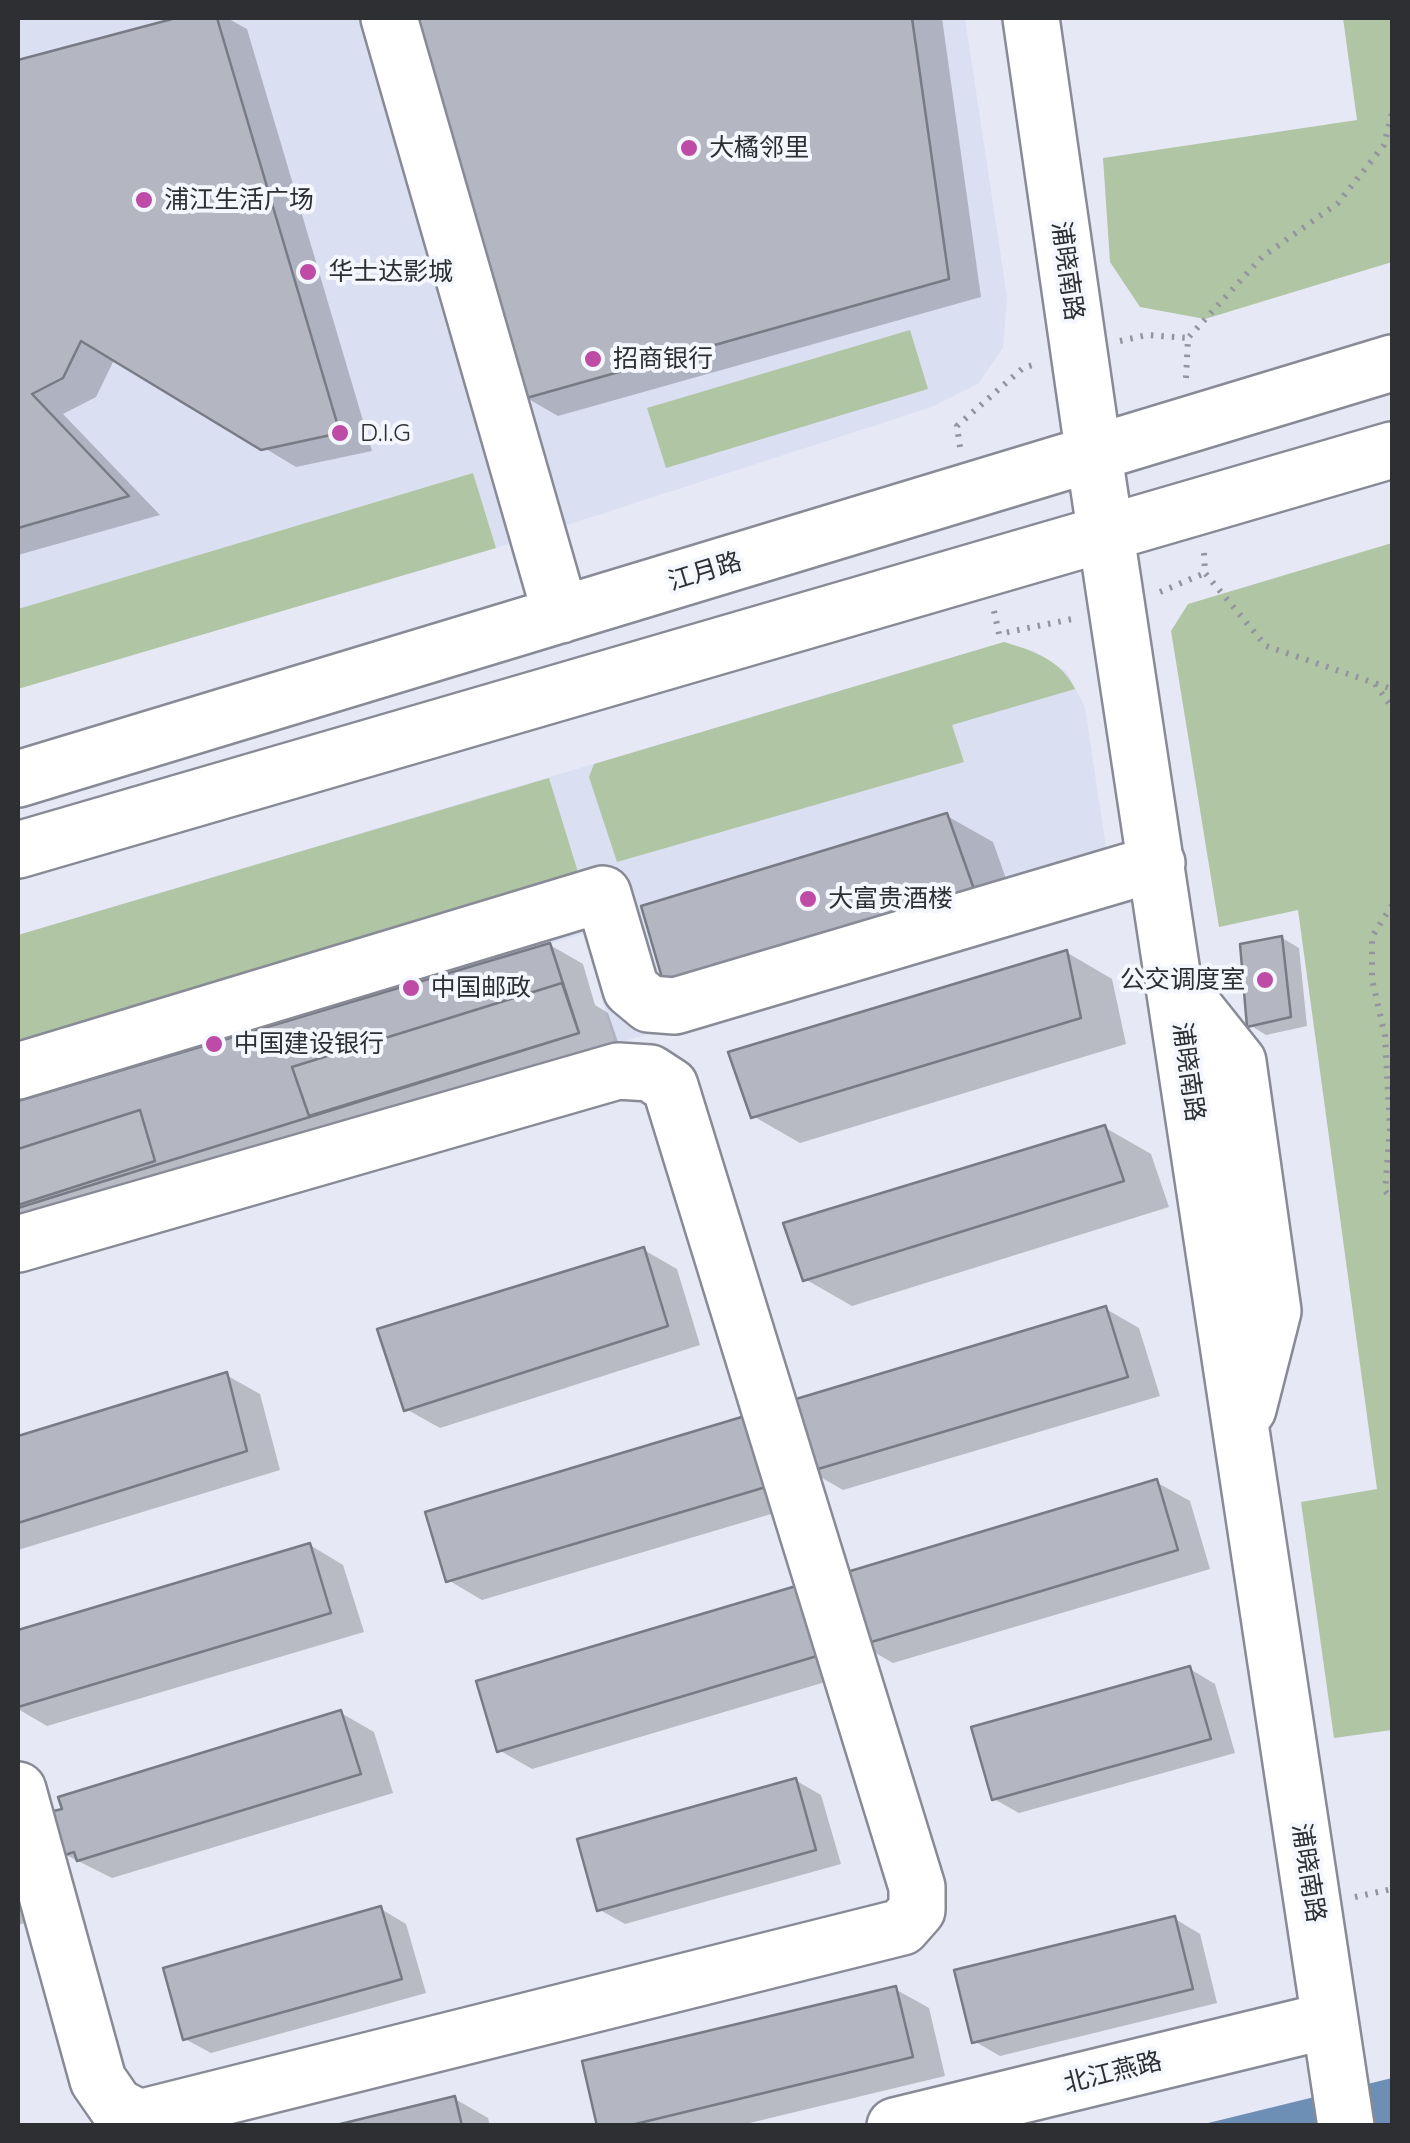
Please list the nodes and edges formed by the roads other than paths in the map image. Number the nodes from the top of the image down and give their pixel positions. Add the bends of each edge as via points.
1 (389, 18) edge
2 (1031, 18) edge
3 (1392, 363) edge
4 (1392, 450) edge
5 (1094, 456) junction
6 (1108, 533) junction
7 (562, 615) junction
8 (18, 779) edge
9 (18, 850) edge
10 (1157, 863) junction
11 (18, 1071) edge
12 (18, 1244) edge
13 (18, 1790) edge
14 (1330, 2020) junction
15 (1342, 2100) edge
16 (896, 2126) edge

1 - 7 street
2 - 5 street, 浦晓南路
3 - 5 street, 江月路
4 - 6 street
5 - 6 street, 浦晓南路
5 - 7 street, 江月路
6 - 9 street
6 - 10 street, 浦晓南路
7 - 8 street, 江月路
10 - 11 street via 675,1006 649,1004 631,989 604,894
10 - 14 street, 浦晓南路
12 - 13 street via 618,1071 650,1072 670,1086 917,1887 917,1910 902,1927 139,2118 116,2106 98,2080
14 - 15 street, 浦晓南路
14 - 16 street, 北江燕路

